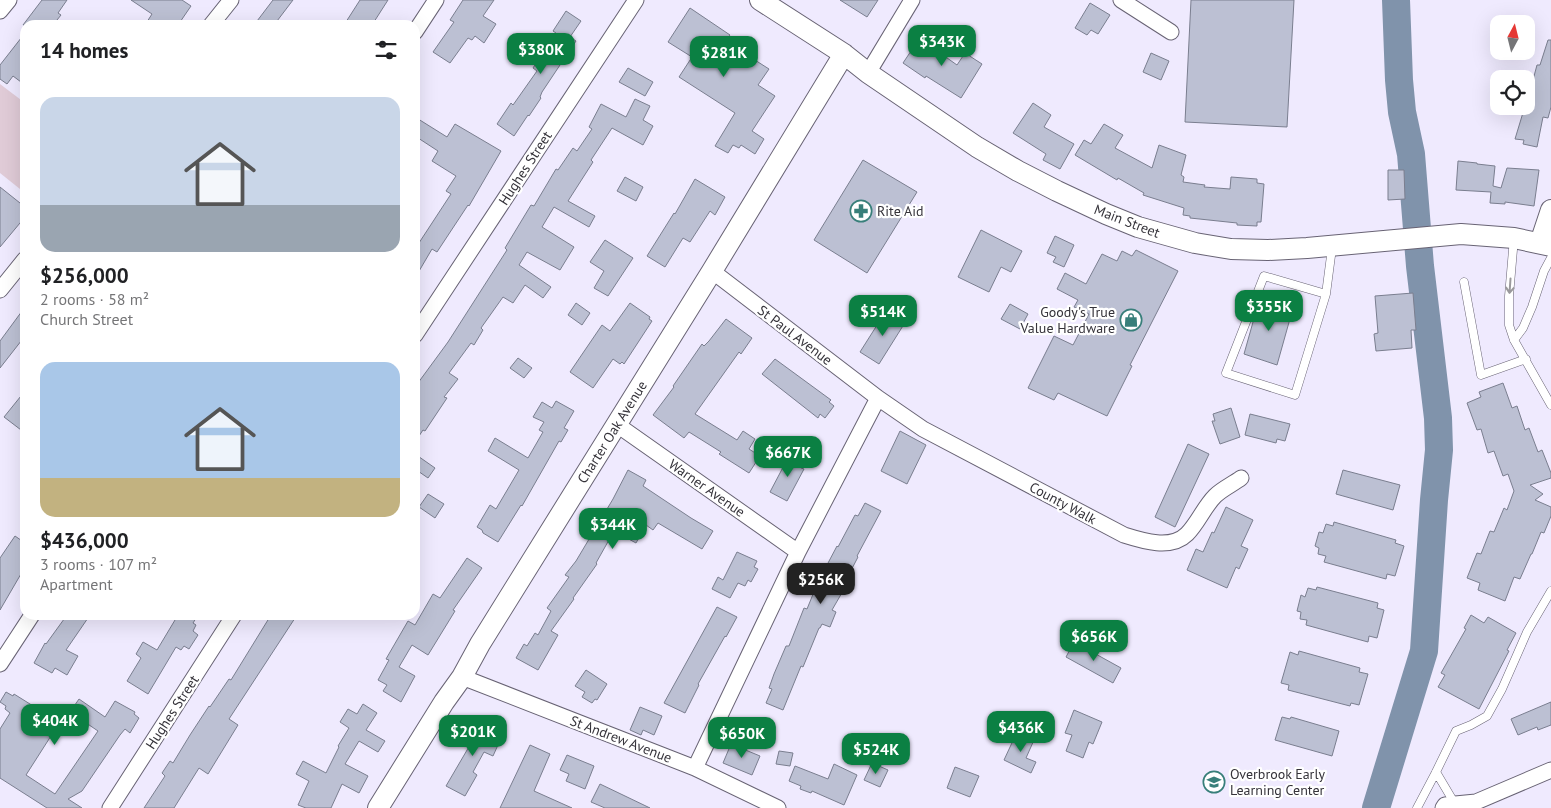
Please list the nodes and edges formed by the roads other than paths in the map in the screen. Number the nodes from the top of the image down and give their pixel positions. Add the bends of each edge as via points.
1 (9, 0) edge
2 (231, 0) edge
3 (436, 0) edge
4 (636, 0) edge
5 (760, 0) edge
6 (912, 0) edge
7 (1121, 0) edge
8 (0, 11) edge
9 (215, 20) edge
10 (420, 24) edge
11 (1171, 32) dead end
12 (844, 54) junction
13 (868, 73) junction
14 (1551, 210) edge
15 (1514, 238) junction
16 (1333, 246) junction
17 (1547, 249) edge
18 (20, 265) edge
19 (712, 271) junction
20 (1464, 282) dead end
21 (0, 290) edge
22 (1326, 294) junction
23 (420, 328) edge
24 (1514, 340) junction
25 (1526, 359) junction
26 (878, 398) junction
27 (1551, 405) edge
28 (616, 424) junction
29 (1241, 478) dead end
30 (798, 552) junction
31 (1551, 592) edge
32 (29, 620) edge
33 (231, 620) edge
34 (0, 664) edge
35 (462, 677) junction
36 (695, 768) junction
37 (1551, 770) edge
38 (1436, 772) junction
39 (1476, 805) edge
40 (1449, 806) edge
41 (110, 808) edge
42 (378, 808) edge
43 (778, 808) edge
44 (1417, 808) edge

1 - 8 street
2 - 9 street
3 - 10 street
4 - 23 street, Hughes Street
5 - 12 street, Main Street
6 - 13 street
7 - 11 street
12 - 13 street, Main Street
12 - 19 street, Charter Oak Avenue
13 - 16 street, Main Street via 1018,171 1138,227 1231,249
14 - 17 street
15 - 16 street, Main Street via 1461,234
15 - 17 street, Main Street
15 -> 24 lane via 1509,296 1509,325
16 - 22 lane
17 - 24 lane via 1544,271 1532,307
18 - 21 street
19 - 26 street, St Paul Avenue
19 - 28 street, Charter Oak Avenue
20 - 25 lane via 1481,375
22 - 22 lane via 1295,396 1226,373 1264,276
24 - 25 lane
25 - 27 lane
26 - 29 street, County Walk via 923,429 1124,535 1140,540 1158,543 1178,540 1187,534 1216,496
26 - 30 street
28 - 30 street, Warner Avenue
28 - 35 street, Charter Oak Avenue
30 - 36 street
31 - 38 lane via 1527,632 1487,716 1456,731
32 - 34 street
33 - 41 street, Hughes Street
35 - 36 street, St Andrew Avenue
35 - 42 street, Charter Oak Avenue
36 - 43 street, St Andrew Avenue
37 - 39 street
38 - 40 lane
38 - 44 lane
39 - 40 street

